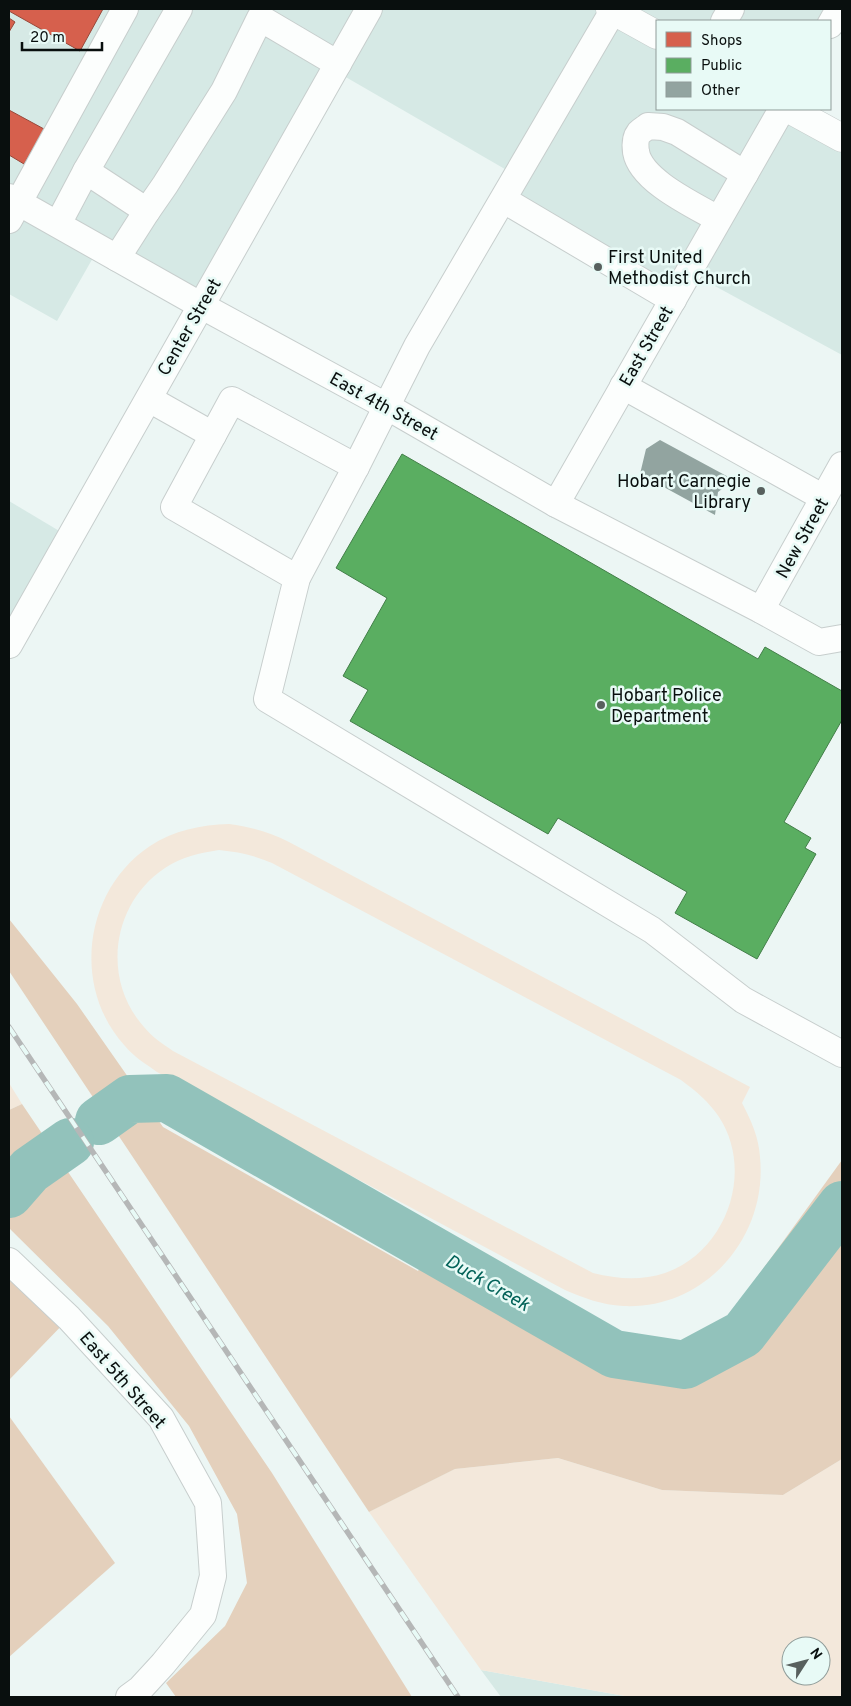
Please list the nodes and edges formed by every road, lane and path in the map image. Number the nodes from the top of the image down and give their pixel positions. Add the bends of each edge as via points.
1 (125, 9) edge
2 (179, 9) edge
3 (369, 9) edge
4 (613, 9) edge
5 (731, 9) edge
6 (839, 9) edge
7 (725, 20) edge
8 (831, 24) edge
9 (656, 34) edge
10 (338, 64) junction
11 (781, 110) edge
12 (791, 110) edge
13 (842, 138) edge
14 (86, 171) junction
15 (745, 174) junction
16 (504, 200) junction
17 (12, 206) edge
18 (146, 211) junction
19 (718, 220) junction
20 (58, 224) junction
21 (117, 258) junction
22 (673, 300) junction
23 (202, 306) junction
24 (623, 386) junction
25 (149, 399) junction
26 (386, 406) junction
27 (213, 435) junction
28 (842, 466) edge
29 (356, 467) junction
30 (824, 498) junction
31 (556, 504) junction
32 (297, 578) junction
33 (761, 610) junction
34 (842, 638) edge
35 (9, 645) edge
36 (842, 1054) edge
37 (9, 1261) edge
38 (130, 1697) edge

1 - 17 street
2 - 14 street
3 - 10 street, Center Street
4 - 9 main road
4 - 16 street
5 - 7 street
6 - 8 street
10 - 18 street via 260,18 224,90
10 - 23 street, Center Street
11 - 15 street, East Street
12 - 13 main road
14 - 18 street
14 - 20 street
15 - 19 street, East Street
15 - 19 street via 677,132 648,126 638,134 635,145 637,157 646,172 659,184
16 - 22 street
16 - 26 street via 417,346
17 - 20 street, East 4th Street
18 - 21 street
19 - 22 street, East Street
20 - 21 street, East 4th Street
21 - 23 street, East 4th Street
22 - 24 street, East Street
23 - 25 street, Center Street
23 - 26 street, East 4th Street
24 - 30 street
24 - 31 street, East Street
25 - 27 street
25 - 35 street, Center Street
26 - 29 street
26 - 31 street, East 4th Street
27 - 29 street via 232,400
27 - 32 street via 174,507
28 - 30 street, New Street
29 - 32 street
30 - 33 street, New Street
31 - 33 street, East 4th Street
32 - 36 street via 267,698 652,930 743,1000
33 - 34 street, East 4th Street via 819,642
37 - 38 street, East 5th Street via 69,1318 161,1418 208,1503 214,1576 203,1615 163,1664

